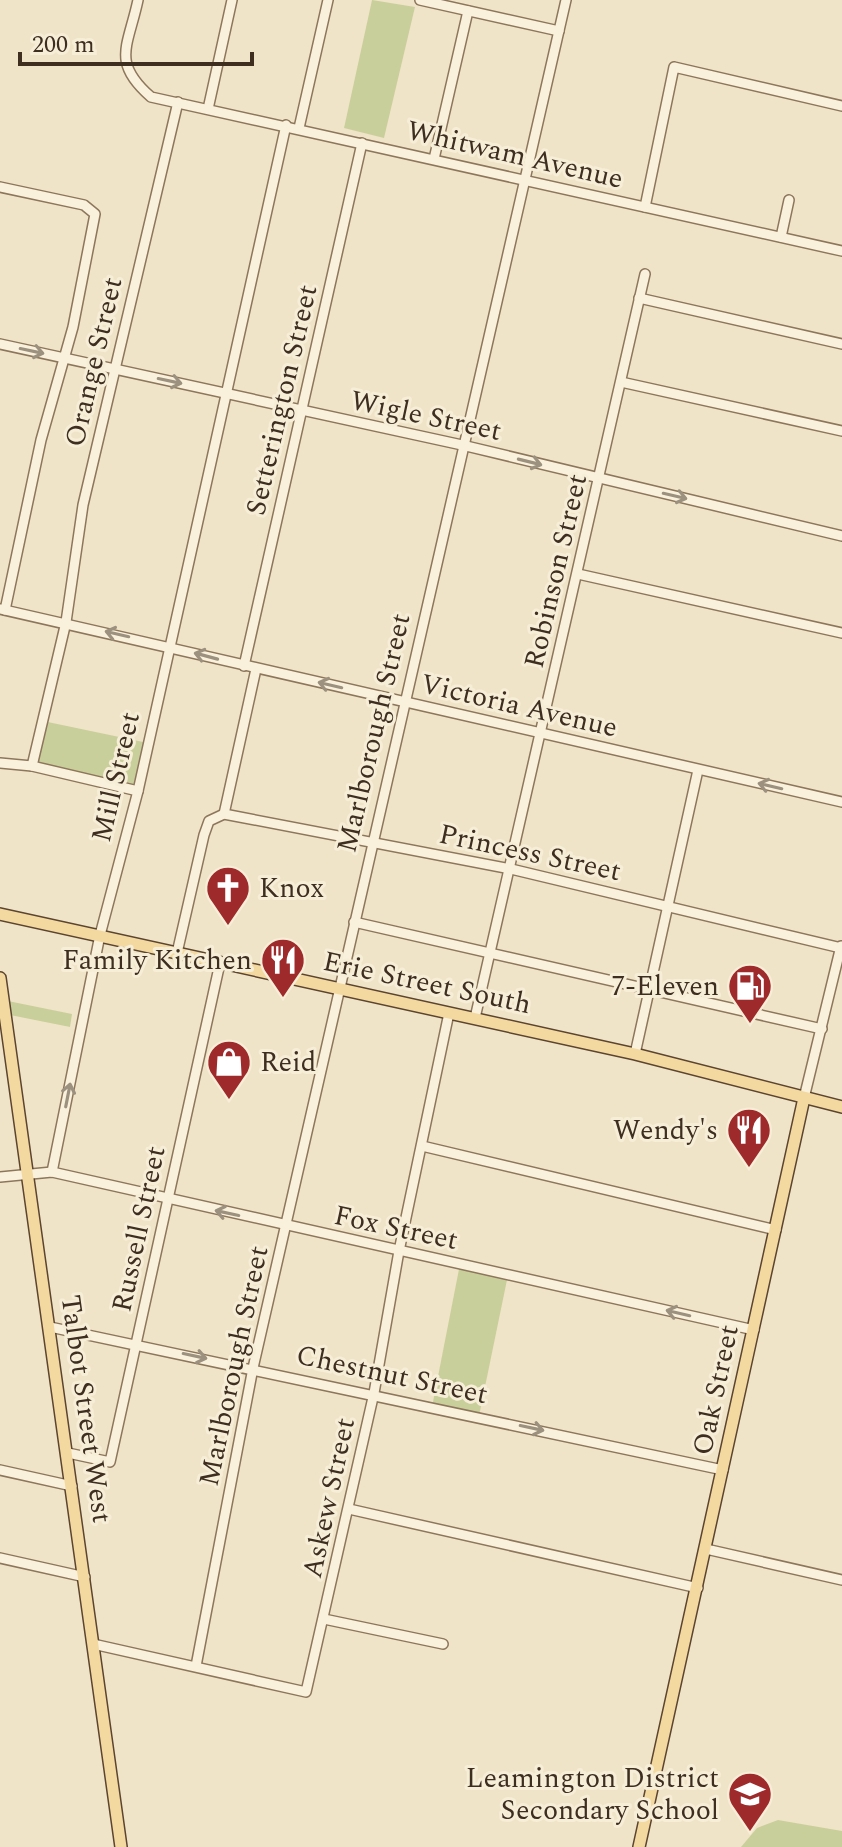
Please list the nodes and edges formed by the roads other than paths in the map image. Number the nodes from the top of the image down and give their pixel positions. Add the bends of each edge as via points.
1 (138, 0) edge
2 (232, 0) edge
3 (328, 0) edge
4 (420, 0) edge
5 (566, 0) edge
6 (468, 11) junction
7 (559, 31) junction
8 (178, 102) junction
9 (842, 106) edge
10 (208, 109) junction
11 (286, 125) junction
12 (299, 128) junction
13 (362, 143) junction
14 (434, 159) junction
15 (525, 179) junction
16 (0, 187) edge
17 (789, 200) dead end
18 (645, 207) junction
19 (781, 237) junction
20 (842, 251) edge
21 (645, 274) dead end
22 (639, 298) junction
23 (0, 344) edge
24 (842, 344) edge
25 (63, 358) junction
26 (116, 369) junction
27 (621, 382) junction
28 (224, 392) junction
29 (302, 411) junction
30 (842, 431) edge
31 (462, 445) junction
32 (599, 479) junction
33 (842, 536) edge
34 (578, 574) junction
35 (2, 609) edge
36 (66, 622) junction
37 (842, 633) edge
38 (168, 646) junction
39 (244, 666) junction
40 (256, 669) junction
41 (405, 702) junction
42 (542, 734) junction
43 (0, 763) edge
44 (32, 766) junction
45 (698, 770) junction
46 (138, 791) junction
47 (842, 802) edge
48 (224, 814) junction
49 (371, 843) junction
50 (511, 869) junction
51 (666, 906) junction
52 (0, 914) edge
53 (354, 922) junction
54 (100, 935) junction
55 (841, 946) edge
56 (177, 953) junction
57 (491, 954) junction
58 (220, 963) junction
59 (0, 978) edge
60 (340, 988) junction
61 (650, 988) junction
62 (449, 1013) junction
63 (475, 1018) junction
64 (822, 1029) junction
65 (4, 1034) edge
66 (635, 1054) junction
67 (804, 1098) junction
68 (842, 1107) edge
69 (422, 1146) junction
70 (52, 1172) junction
71 (28, 1174) junction
72 (0, 1177) edge
73 (168, 1200) junction
74 (286, 1226) junction
75 (776, 1230) junction
76 (399, 1251) junction
77 (50, 1327) junction
78 (754, 1330) junction
79 (137, 1344) junction
80 (253, 1368) junction
81 (374, 1393) junction
82 (68, 1453) junction
83 (0, 1470) edge
84 (723, 1470) junction
85 (72, 1486) junction
86 (349, 1509) junction
87 (706, 1549) junction
88 (0, 1558) edge
89 (85, 1577) junction
90 (842, 1580) edge
91 (698, 1588) junction
92 (324, 1619) junction
93 (93, 1644) junction
94 (443, 1644) dead end
95 (196, 1666) junction
96 (121, 1847) edge
97 (639, 1847) edge

1 - 8 street via 124,63 132,80 151,97
2 - 10 street
3 - 12 street
4 - 6 street
5 - 7 street, Marlborough Street
6 - 7 street
6 - 14 street
7 - 15 street, Marlborough Street
8 - 10 street, Whitwam Avenue
8 - 26 street, Orange Street
9 - 18 street via 674,67
10 - 11 street, Whitwam Avenue
11 - 12 street, Whitwam Avenue
11 - 28 street, Mill Street
12 - 13 street, Whitwam Avenue
13 - 14 street, Whitwam Avenue
13 - 29 street, Setterington Street
14 - 15 street, Whitwam Avenue
15 - 18 street, Whitwam Avenue
15 - 31 street, Marlborough Street
16 - 25 street via 84,205 95,214
17 - 19 street
18 - 19 street, Whitwam Avenue
19 - 20 street, Whitwam Avenue
21 - 22 street, Robinson Street
22 - 24 street
22 - 27 street, Robinson Street
23 -> 25 street, Wigle Street
25 - 26 street, Wigle Street
25 - 35 street
26 -> 28 street, Wigle Street
26 - 36 street, Orange Street via 83,505
27 - 30 street
27 - 32 street, Robinson Street
28 - 29 street, Wigle Street
28 - 38 street, Mill Street
29 - 31 street, Wigle Street
29 - 39 street, Setterington Street
31 -> 32 street, Wigle Street
31 - 41 street, Marlborough Street
32 -> 33 street, Wigle Street
32 - 34 street, Robinson Street
34 - 37 street
34 - 42 street, Robinson Street
35 - 36 street, Victoria Avenue
38 -> 36 street, Victoria Avenue
36 - 44 street, Orange Street
39 -> 38 street, Victoria Avenue
38 - 46 street, Mill Street
39 - 40 street, Victoria Avenue
41 -> 40 street, Victoria Avenue
40 - 48 street
41 - 42 street, Victoria Avenue
41 - 49 street, Marlborough Street
42 - 45 street, Victoria Avenue
42 - 50 street, Robinson Street
43 - 44 street
44 - 46 street
47 -> 45 street, Victoria Avenue
45 - 51 street
46 - 54 street, Mill Street
48 - 49 street, Princess Street
48 - 56 street via 209,821
49 - 50 street, Princess Street
49 - 53 street, Marlborough Street
50 - 51 street, Princess Street
50 - 57 street, Robinson Street
51 - 55 street, Princess Street
51 - 61 street
52 - 54 main road, Erie Street South
53 - 57 street
53 - 60 street, Marlborough Street
54 - 56 main road, Erie Street South
70 -> 54 street, Mill Street
55 - 64 street, Oak Street
56 - 58 main road, Erie Street South
57 - 61 street
57 - 63 street, Robinson Street
58 - 60 main road, Erie Street South
58 - 73 street, Russell Street
59 - 65 main road, Talbot Street West
60 - 62 main road, Erie Street South
60 - 74 street, Marlborough Street
61 - 64 street
61 - 66 street
62 - 63 main road, Erie Street South
62 - 69 street, Askew Street
63 - 66 main road, Erie Street South
64 - 67 street, Oak Street
65 - 71 main road, Talbot Street West
66 - 67 main road, Erie Street South
67 - 68 main road, Erie Street South
67 - 75 main road, Oak Street
69 - 75 street
69 - 76 street, Askew Street
70 - 71 street, Fox Street
70 - 73 street, Fox Street
71 - 72 street, Fox Street
71 - 77 main road, Talbot Street West
74 -> 73 street, Fox Street
73 - 79 street, Russell Street
74 - 76 street, Fox Street
74 - 80 street, Marlborough Street
75 - 78 main road, Oak Street
78 -> 76 street, Fox Street
76 - 81 street, Askew Street
77 - 79 street, Chestnut Street
77 - 82 main road, Talbot Street West
78 - 84 main road, Oak Street
79 -> 80 street, Chestnut Street
79 - 82 street, Russell Street via 110,1462
80 - 81 street, Chestnut Street
80 - 95 street, Marlborough Street
81 -> 84 street, Chestnut Street
81 - 86 street, Askew Street
82 - 85 main road, Talbot Street West
83 - 85 street
84 - 87 main road, Oak Street
85 - 89 main road, Talbot Street West
86 - 91 street
86 - 92 street, Askew Street
87 - 90 street
87 - 91 main road, Oak Street
88 - 89 street
89 - 93 main road, Talbot Street West
91 - 97 main road, Oak Street
92 - 94 street
92 - 95 street, Askew Street via 306,1692
93 - 95 street
93 - 96 main road, Talbot Street West

